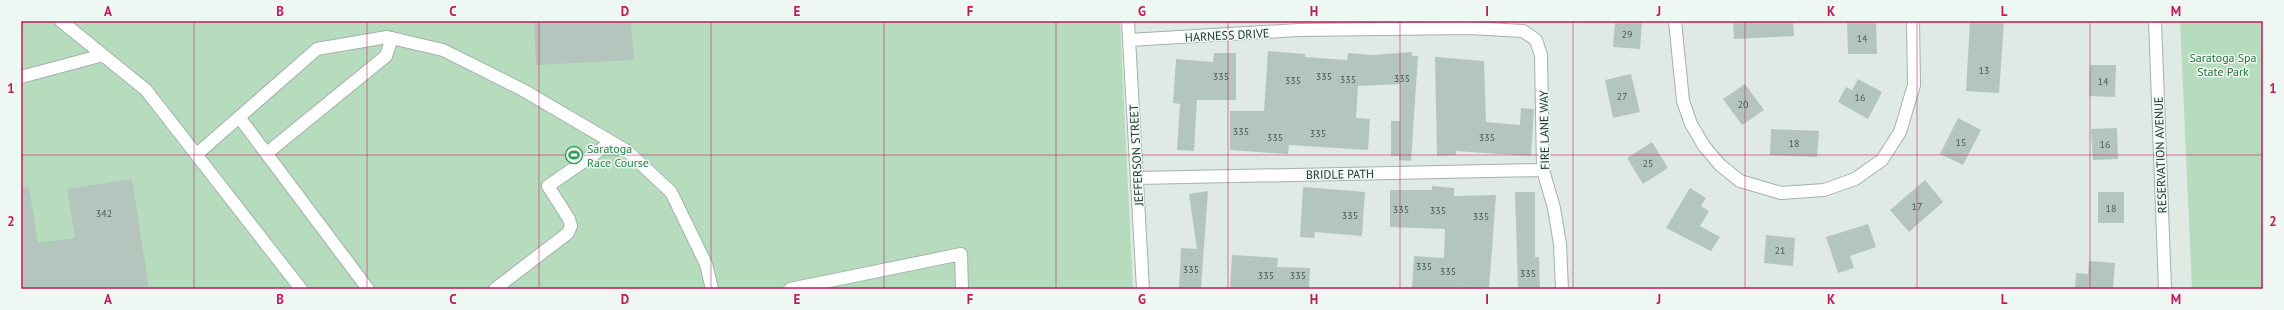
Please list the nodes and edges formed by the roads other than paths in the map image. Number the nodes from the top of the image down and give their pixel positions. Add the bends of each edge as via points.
1 (61, 21) edge
2 (1128, 21) edge
3 (1675, 21) edge
4 (1913, 21) edge
5 (2155, 21) edge
6 (1469, 28) joint
7 (392, 38) junction
8 (1129, 40) junction
9 (103, 56) junction
10 (21, 77) edge
11 (239, 117) junction
12 (609, 141) junction
13 (197, 154) junction
14 (267, 154) junction
15 (1543, 170) junction
16 (1137, 178) junction
17 (301, 289) edge
18 (368, 289) edge
19 (495, 289) edge
20 (712, 289) edge
21 (790, 289) edge
22 (962, 289) edge
23 (1143, 289) edge
24 (1562, 289) edge
25 (2165, 289) edge

1 - 9 street
2 - 8 street, JEFFERSON STREET
3 - 4 street via 1682,101 1691,124 1704,146 1720,165 1740,181 1781,193 1824,190 1855,179 1882,160 1900,132 1914,85
5 - 25 street, RESERVATION AVENUE
6 - 8 street, HARNESS DRIVE via 1298,30
6 - 15 street, FIRE LANE WAY via 1522,31 1536,40 1540,47
7 - 11 street via 317,49
7 - 12 street via 443,50 523,90
7 - 14 street via 386,56
8 - 16 street, JEFFERSON STREET
9 - 10 street
9 - 13 street via 146,90
11 - 13 street
11 - 14 street
12 - 19 street via 606,146 548,186 572,226 568,233
12 - 20 street via 627,151 671,192 706,264
13 - 17 street
14 - 18 street
15 - 16 street, BRIDLE PATH
15 - 24 street, FIRE LANE WAY via 1554,208 1560,244
16 - 23 street, JEFFERSON STREET
21 - 22 street via 961,254

